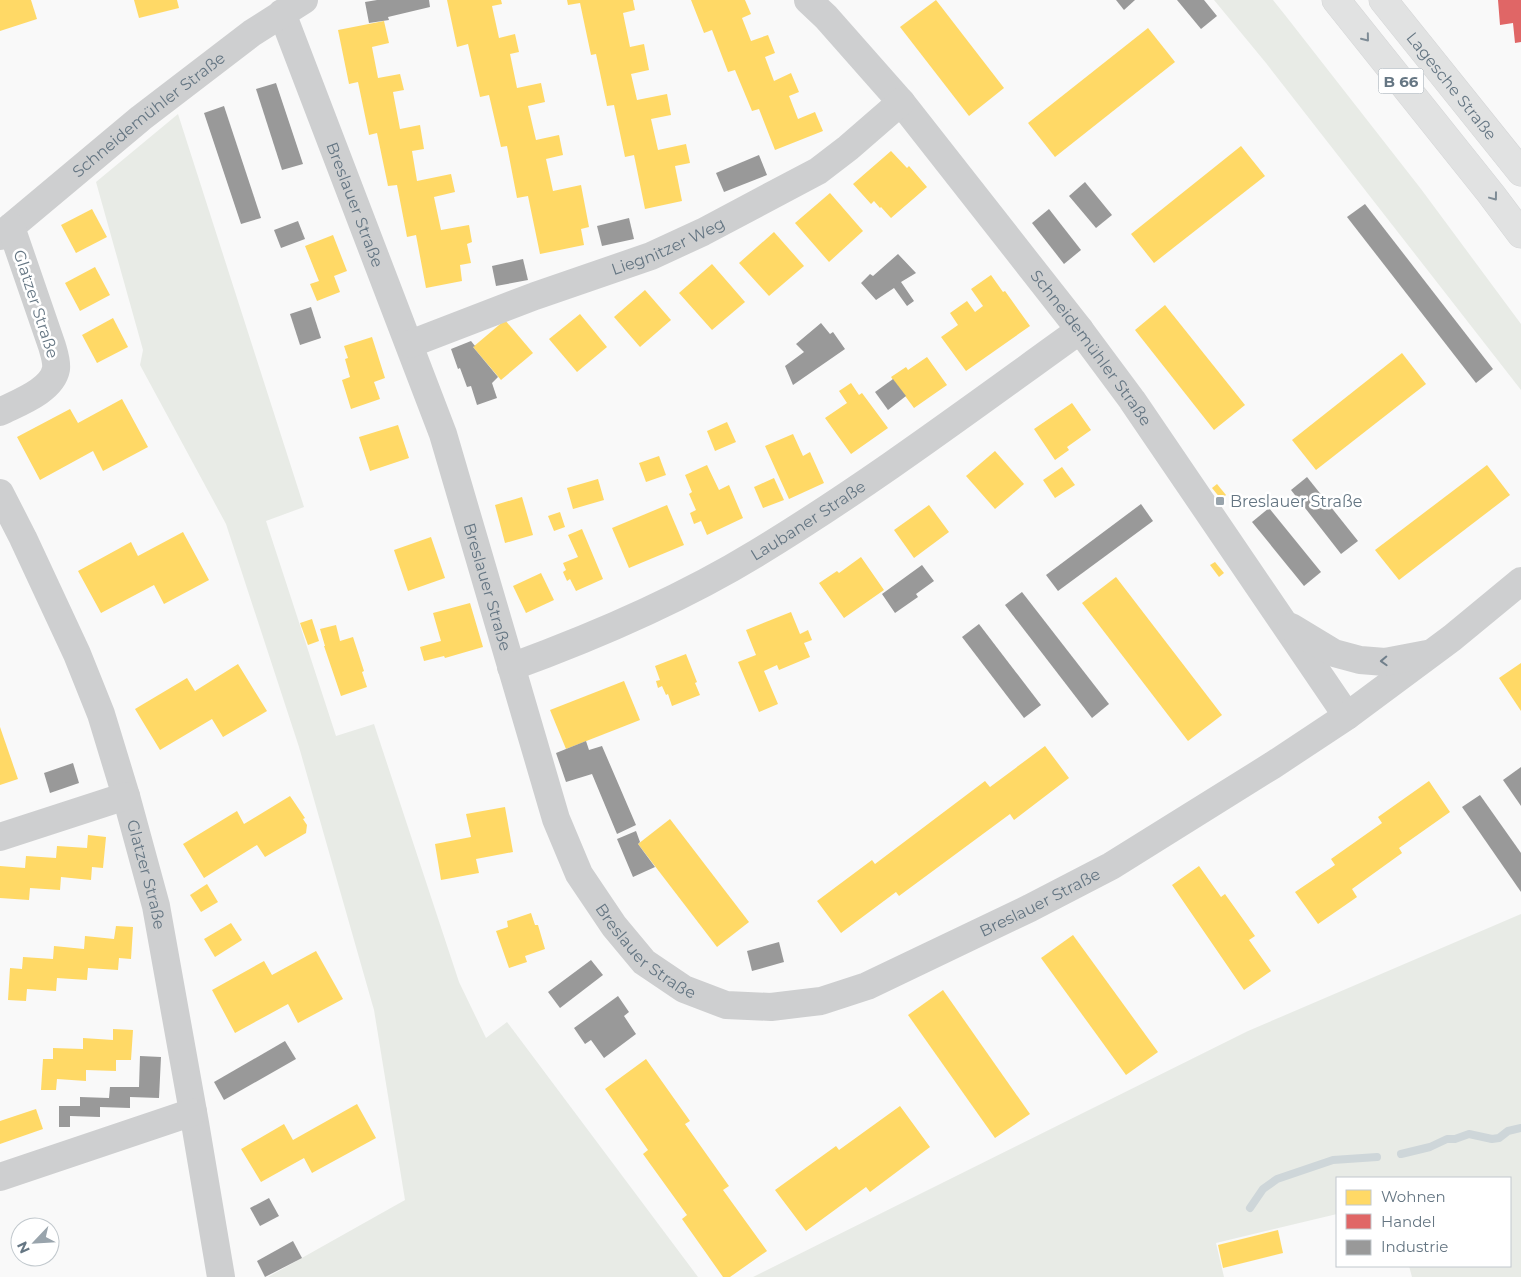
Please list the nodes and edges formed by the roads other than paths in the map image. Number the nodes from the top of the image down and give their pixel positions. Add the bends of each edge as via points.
1 (808, 0) edge
2 (1336, 0) edge
3 (1383, 0) edge
4 (293, 7) edge
5 (901, 102) junction
6 (1521, 172) edge
7 (5, 231) edge
8 (1521, 234) edge
9 (1080, 330) junction
10 (410, 344) junction
11 (0, 412) edge
12 (0, 493) edge
13 (1521, 581) edge
14 (1283, 623) junction
15 (1432, 653) junction
16 (511, 667) junction
17 (1346, 716) junction
18 (126, 796) junction
19 (0, 837) edge
20 (193, 1112) junction
21 (0, 1177) edge
22 (221, 1277) edge

1 - 5 street, Schneidemühler Straße
2 -> 8 main road, B 66
3 - 6 main road, Lagesche Straße / B 66
4 - 7 street, Schneidemühler Straße via 252,33 141,118
4 - 10 street, Breslauer Straße
5 - 9 street, Schneidemühler Straße
5 - 10 street, Liegnitzer Weg via 818,171 703,232 652,256
7 - 11 street, Glatzer Straße via 52,346 56,368 42,389
9 - 14 street, Schneidemühler Straße via 1132,400
9 - 16 street, Laubaner Straße via 848,495 756,554 645,613
10 - 16 street, Breslauer Straße via 443,434
12 - 18 street, Glatzer Straße via 77,654
13 - 15 street, Breslauer Straße
15 -> 14 street via 1385,662 1360,660 1334,653
14 - 17 street, Schneidemühler Straße
15 - 17 street, Breslauer Straße
16 - 17 street, Breslauer Straße via 556,818 579,874 614,926 644,962 684,989 726,1005 771,1008 821,1001 867,986 1030,908 1111,866
18 - 19 street
18 - 20 street, Glatzer Straße via 156,906
20 - 21 street
20 - 22 street, Glatzer Straße

